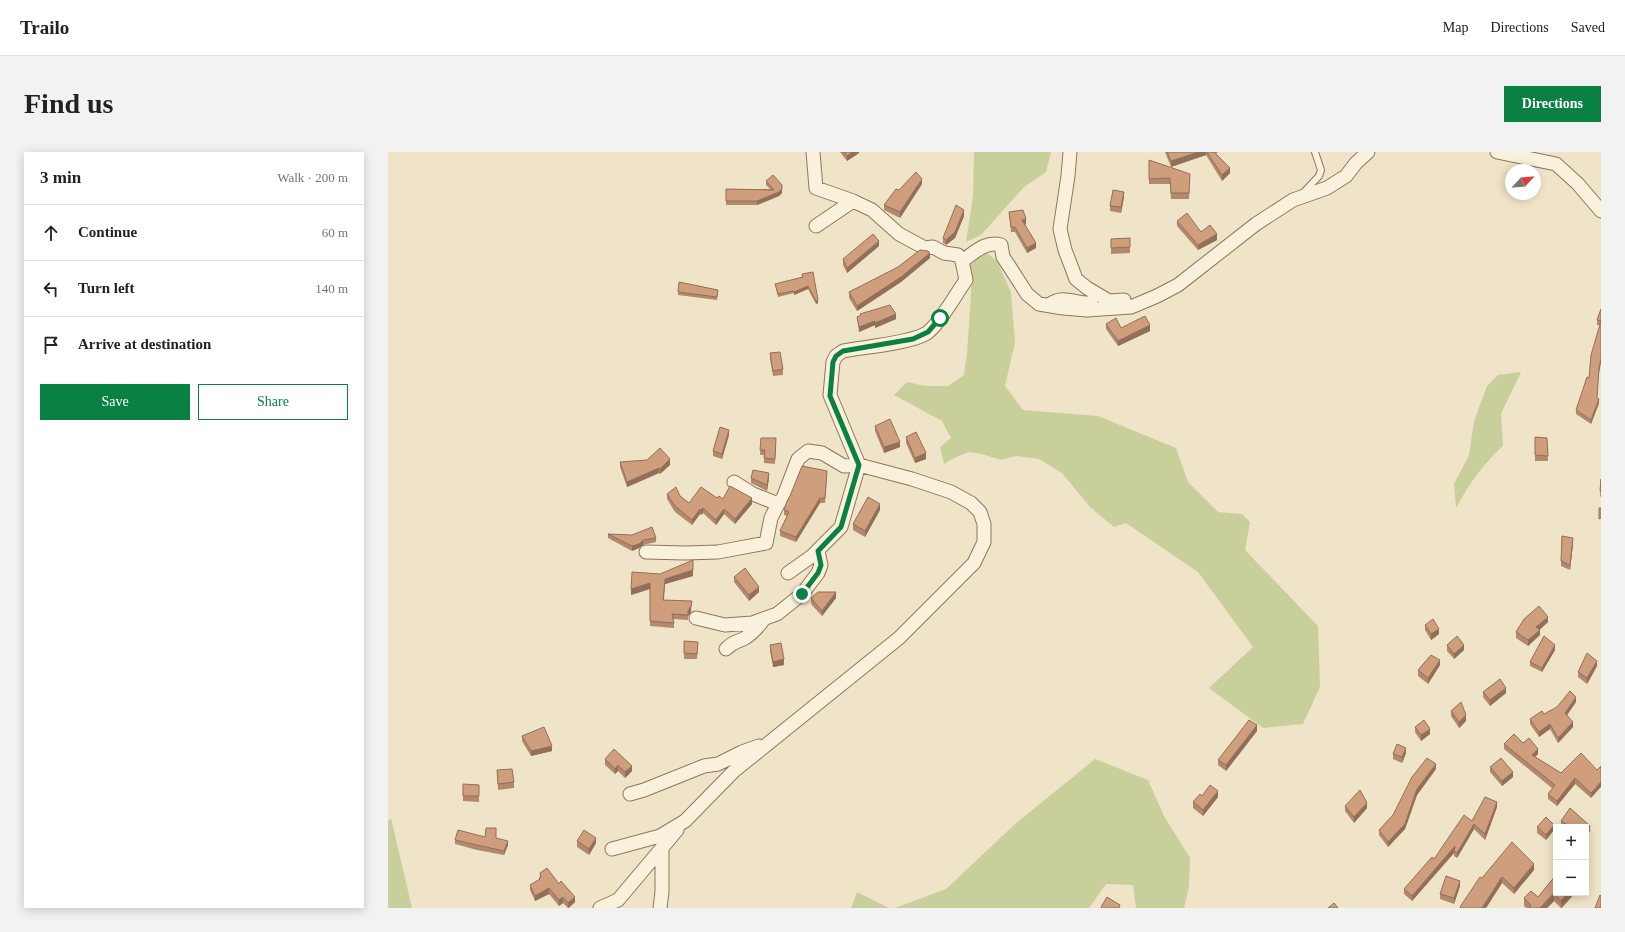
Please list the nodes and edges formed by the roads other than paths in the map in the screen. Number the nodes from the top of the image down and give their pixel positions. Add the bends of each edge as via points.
1 (814, 152) edge
2 (1070, 152) edge
3 (1315, 152) edge
4 (1368, 152) edge
5 (1497, 152) edge
6 (1297, 198) junction
7 (853, 201) junction
8 (1601, 211) edge
9 (816, 226) dead end
10 (962, 261) junction
11 (1150, 299) junction
12 (1109, 301) junction
13 (1048, 306) junction
14 (859, 465) junction
15 (734, 482) dead end
16 (778, 504) junction
17 (818, 551) junction
18 (646, 552) dead end
19 (788, 573) dead end
20 (696, 618) dead end
21 (766, 618) junction
22 (726, 649) dead end
23 (768, 743) junction
24 (630, 794) dead end
25 (685, 821) junction
26 (662, 848) junction
27 (612, 849) dead end
28 (600, 908) edge
29 (660, 908) edge

1 - 7 street via 816,188
2 - 12 street via 1060,229 1065,250 1076,279
3 - 6 lane via 1321,170 1319,176
4 - 6 street via 1346,176 1327,188
5 - 8 street via 1556,164 1578,184
6 - 11 street via 1256,224 1178,285
7 - 9 street
7 - 10 street via 872,210 899,234 925,248 933,247 944,253 958,255
10 - 13 street via 985,245 1001,245 1003,257 1027,294 1039,304
10 - 14 street via 966,280 928,332 913,339 843,351 836,356 833,362 830,396
11 - 12 street
11 - 13 street via 1131,307 1087,310
12 - 13 street via 1088,303 1069,299 1055,300
14 - 16 street via 844,466 822,453 808,451 798,459 783,498
14 - 17 street via 841,527
14 - 23 street via 951,492 972,503 980,512 984,524 984,542 974,563 900,638
15 - 16 street
16 - 18 street via 771,518 766,542 718,552
17 - 19 street
17 - 21 street via 821,565 802,594 777,614
20 - 21 street via 725,625 752,623
21 - 22 street via 752,633 733,642
23 - 24 street via 718,764 704,766
23 - 25 street via 734,771
25 - 26 street
25 - 27 street via 660,836
26 - 28 street via 618,900
26 - 29 street

